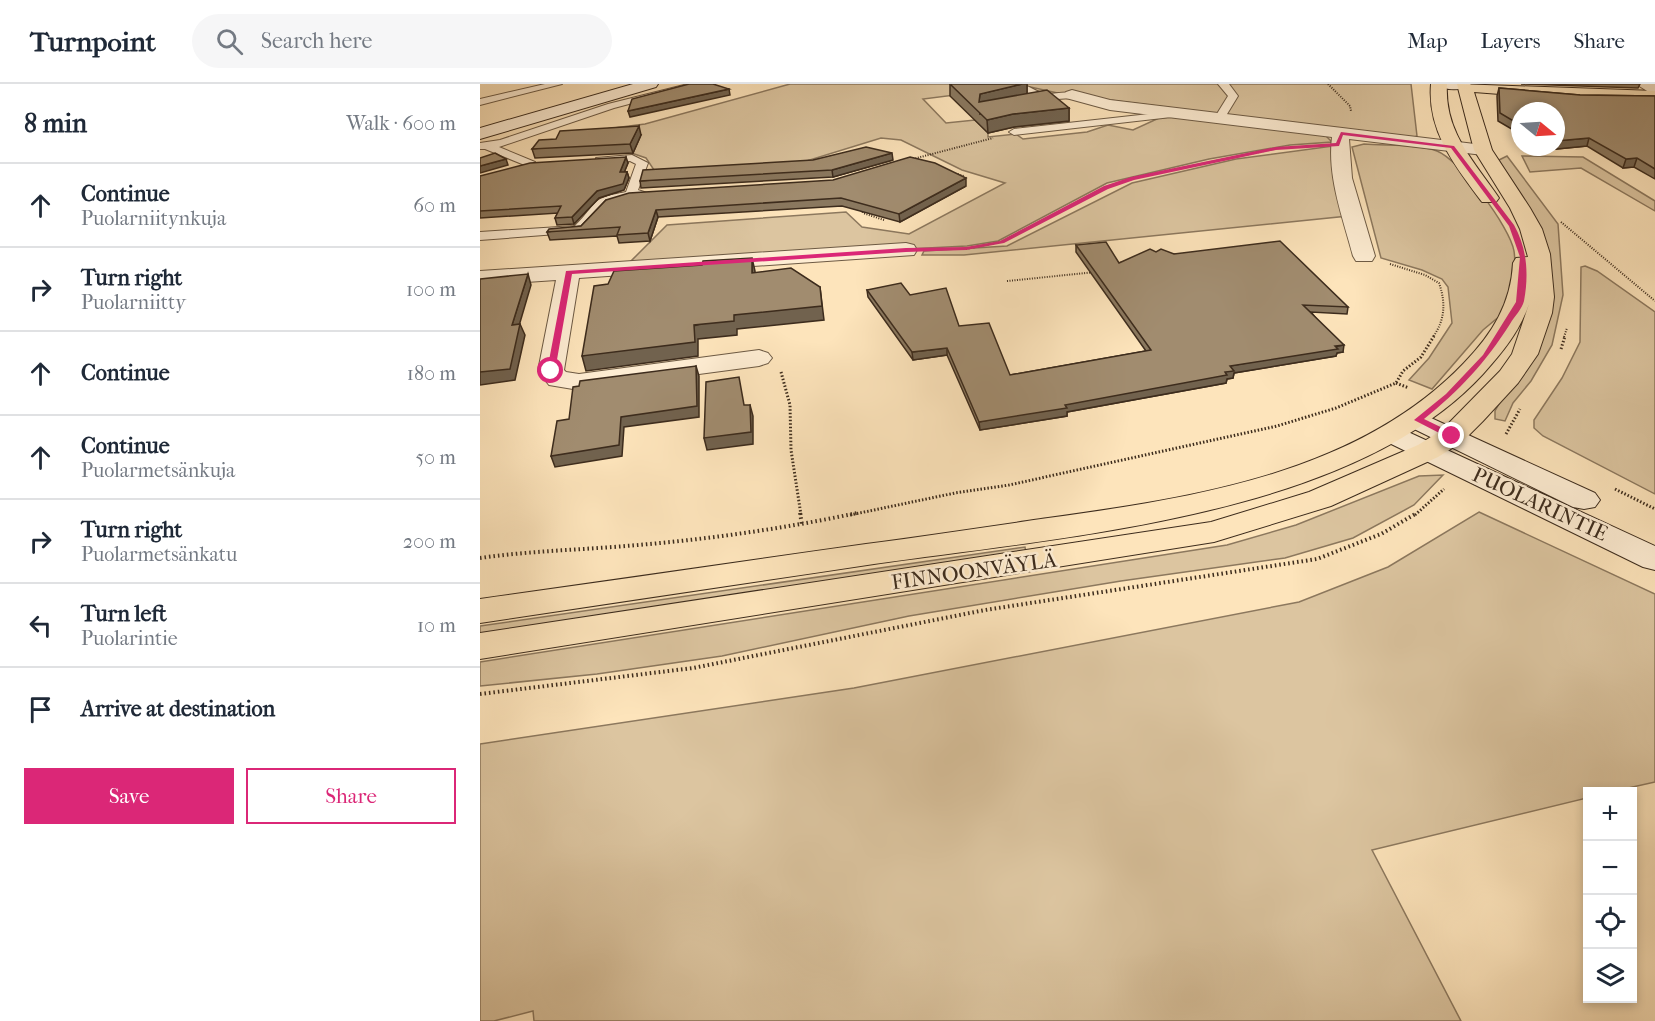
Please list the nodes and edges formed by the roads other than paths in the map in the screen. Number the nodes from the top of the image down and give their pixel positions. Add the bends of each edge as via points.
1 (557, 84) edge
2 (650, 84) edge
3 (699, 84) edge
4 (1223, 84) edge
5 (1439, 84) edge
6 (1445, 84) edge
7 (1519, 84) edge
8 (1644, 84) edge
9 (1463, 85) edge
10 (1021, 86) edge
11 (1655, 90) edge
12 (1606, 94) junction
13 (1072, 95) joint
14 (1655, 96) edge
15 (1042, 97) junction
16 (480, 102) edge
17 (1018, 104) edge
18 (1076, 112) dead end
19 (1185, 113) junction
20 (1220, 117) junction
21 (1089, 123) junction
22 (1014, 132) edge
23 (1349, 134) junction
24 (483, 142) edge
25 (1453, 147) junction
26 (1483, 150) junction
27 (587, 161) edge
28 (510, 170) edge
29 (655, 192) edge
30 (631, 194) junction
31 (592, 216) junction
32 (480, 224) edge
33 (480, 236) edge
34 (906, 250) road end
35 (1364, 256) road end
36 (569, 272) junction
37 (480, 278) edge
38 (759, 358) road end
39 (1423, 435) junction
40 (1477, 461) junction
41 (1655, 536) edge
42 (1655, 560) edge
43 (480, 611) edge
44 (480, 646) edge

1 - 16 lane
2 - 24 street
3 - 24 lane
4 - 20 lane via 1233,96
5 - 25 main road via 1442,117
6 - 9 street
7 - 12 main road
8 - 11 street
9 - 12 main road
9 - 26 main road
10 - 15 lane
12 - 14 main road
13 - 15 lane
13 - 19 street via 1110,105
15 - 17 lane
18 - 21 lane
19 - 20 street
19 - 21 lane
20 - 23 street
21 - 22 lane
23 - 25 street
23 - 35 street via 1339,144
24 - 28 lane via 536,164
25 - 26 street
25 - 39 main road via 1512,226 1524,257 1524,275 1520,302 1501,337
26 - 39 main road via 1531,229 1539,254 1542,297 1536,327 1525,354 1509,377
27 - 30 lane via 642,163
29 - 30 lane
30 - 31 lane via 606,199 597,205
31 - 32 lane
31 - 33 lane via 579,230
34 - 36 street
36 - 37 street
36 - 38 street via 551,371 558,379 579,381
39 - 40 street, PUOLARINTIE
39 - 43 main road, FINNOONVÄYLÄ via 1236,495 1167,511
39 - 44 main road, FINNOONVÄYLÄ via 1320,500 1214,532
40 - 41 street, PUOLARINTIE
40 - 42 street, PUOLARINTIE

